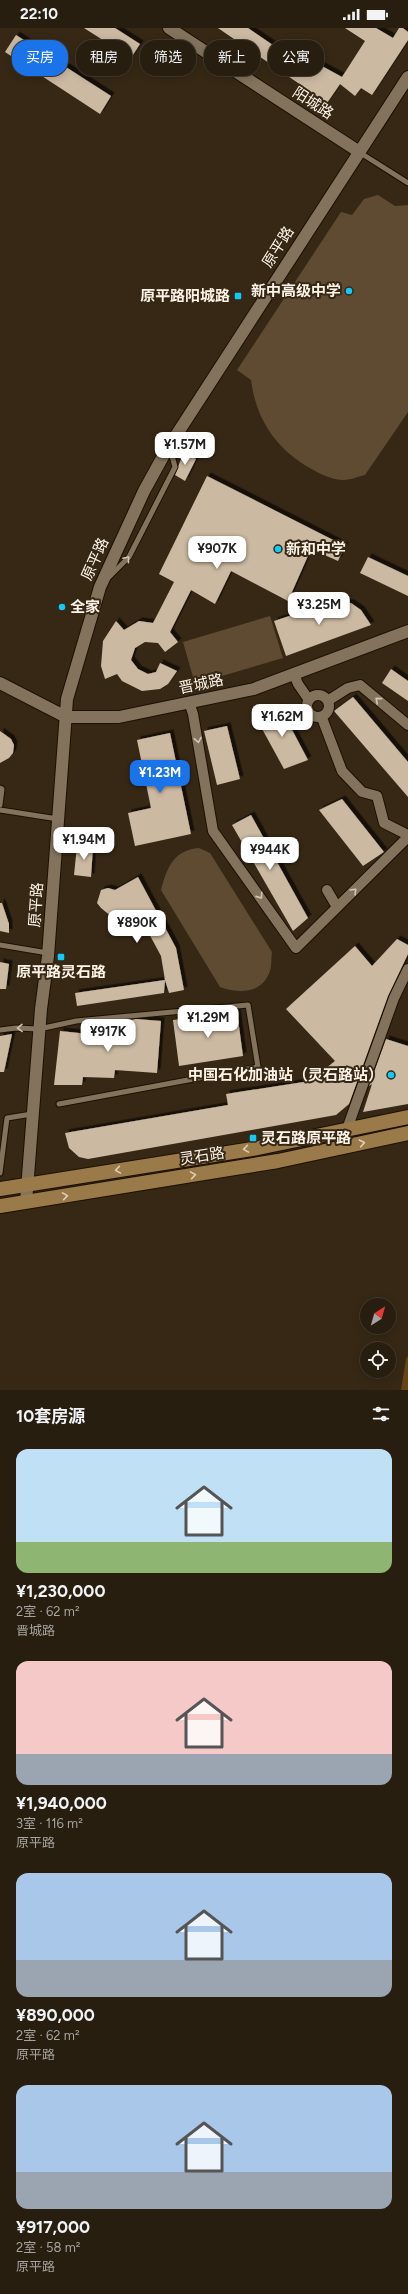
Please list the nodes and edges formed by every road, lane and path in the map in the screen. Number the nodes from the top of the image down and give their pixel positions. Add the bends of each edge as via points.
1 (169, 28) edge
2 (408, 77) edge
3 (358, 152) junction
4 (408, 182) edge
5 (169, 446) junction
6 (100, 587) junction
7 (408, 631) edge
8 (294, 674) junction
9 (0, 683) edge
10 (309, 700) junction
11 (329, 700) junction
12 (189, 702) junction
13 (66, 717) junction
14 (322, 718) junction
15 (408, 725) edge
16 (0, 788) edge
17 (0, 805) edge
18 (0, 810) edge
19 (59, 820) junction
20 (408, 836) edge
21 (327, 890) dead end
22 (337, 907) junction
23 (0, 945) edge
24 (49, 953) junction
25 (408, 969) edge
26 (39, 1028) junction
27 (0, 1030) edge
28 (59, 1104) dead end
29 (33, 1114) junction
30 (408, 1117) edge
31 (347, 1130) junction
32 (408, 1133) edge
33 (0, 1173) edge
34 (28, 1184) junction
35 (0, 1189) edge
36 (26, 1202) junction
37 (0, 1206) edge

1 - 3 street, 阳城路
2 - 3 street, 原平路
3 - 4 lane
3 - 5 street, 原平路
5 - 6 street, 原平路 via 144,491
6 -> 5 lane via 129,557 175,466
6 - 13 street, 原平路 via 67,699
7 - 8 street, 晋城路
8 - 10 street
8 - 12 street, 晋城路 via 254,689
9 - 13 street, 晋城路
10 - 11 street via 313,695 322,695
10 - 14 street via 310,715
11 - 14 street via 330,707
15 -> 11 street via 360,685 348,688
12 - 13 street, 晋城路 via 119,717
12 -> 22 street via 212,792 213,831 296,948
13 - 19 street, 原平路
14 - 20 street via 342,771 362,792 377,796 384,823
16 - 17 lane
18 - 19 lane
19 - 24 street, 原平路
22 -> 20 street
21 - 22 street
23 - 24 lane
24 - 26 street, 原平路
25 - 31 street via 394,998
26 -> 27 lane
26 - 28 lane via 76,1020 248,1005 258,1067
26 - 29 street, 原平路
29 - 33 lane via 7,1118
29 - 34 street, 原平路
30 - 31 main road, 灵石路
31 -> 34 main road, 灵石路 via 258,1148
36 -> 32 main road, 灵石路 via 278,1162
34 - 35 main road, 灵石路
34 - 36 street, 原平路
36 - 37 main road, 灵石路

